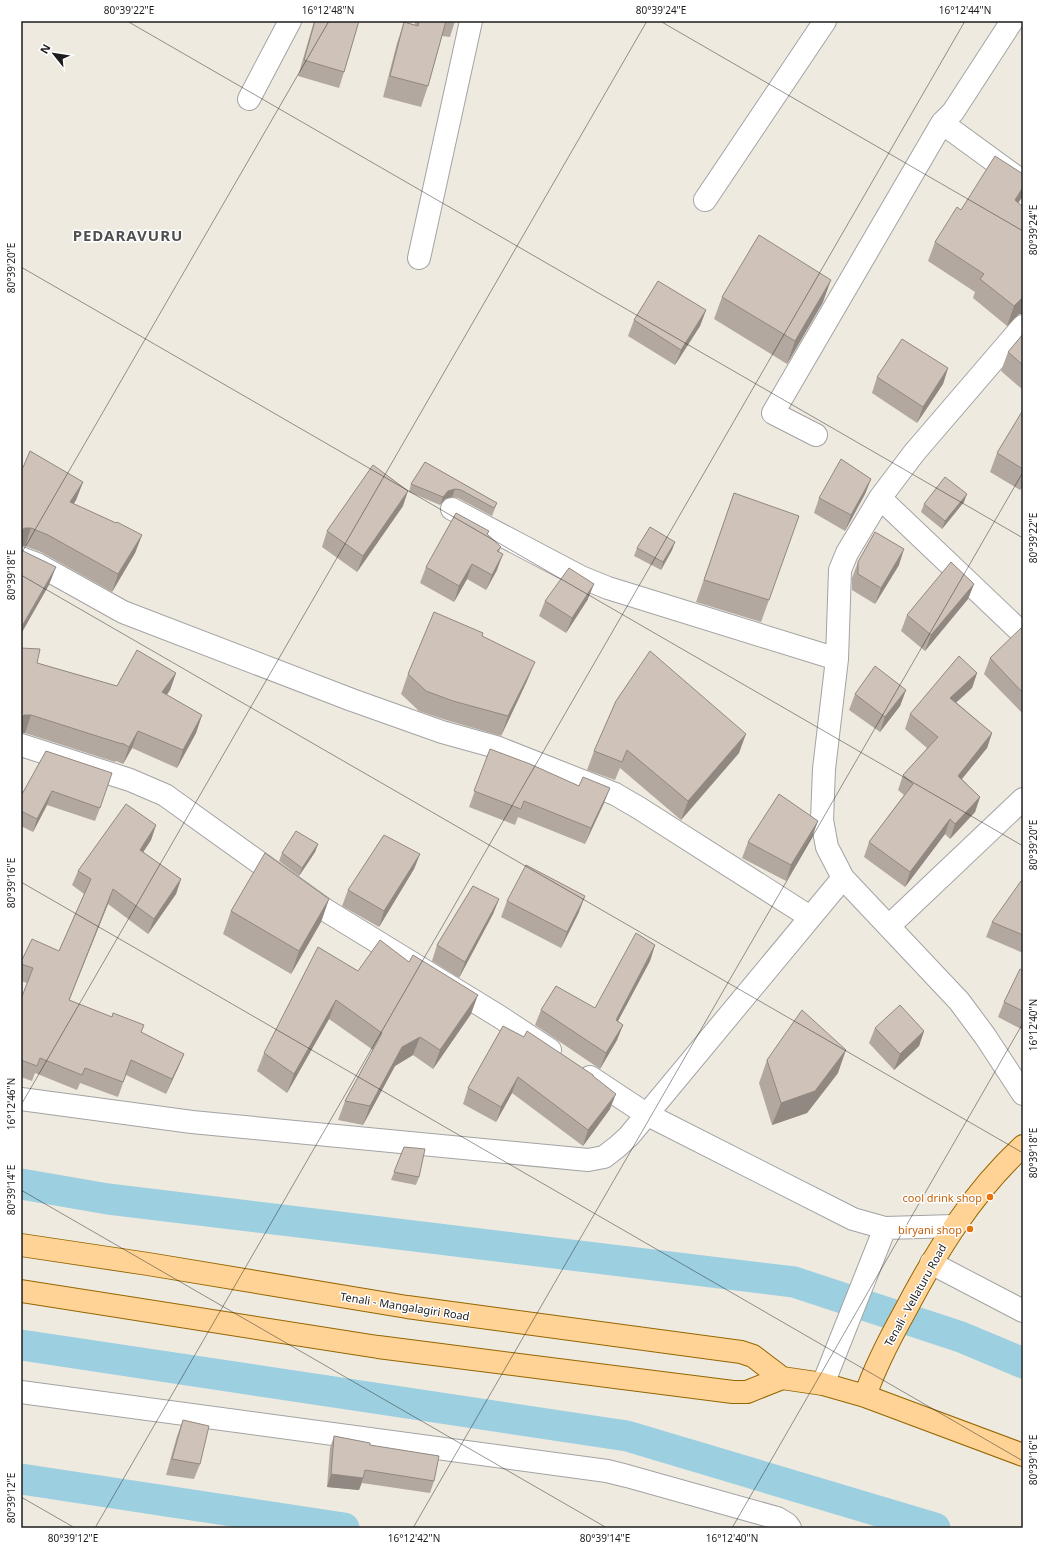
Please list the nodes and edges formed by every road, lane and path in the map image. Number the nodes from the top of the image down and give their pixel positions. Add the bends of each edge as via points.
1 (290, 21) edge
2 (472, 21) edge
3 (825, 21) edge
4 (1012, 21) edge
5 (249, 99) dead end
6 (942, 123) junction
7 (1023, 182) edge
8 (705, 200) dead end
9 (419, 258) dead end
10 (1023, 326) edge
11 (816, 435) dead end
12 (880, 498) junction
13 (452, 508) dead end
14 (21, 558) edge
15 (1023, 634) edge
16 (837, 659) junction
17 (21, 744) edge
18 (1023, 799) edge
19 (843, 878) junction
20 (810, 917) junction
21 (889, 926) junction
22 (1023, 1094) edge
23 (21, 1099) edge
24 (646, 1114) junction
25 (1023, 1146) edge
26 (955, 1226) junction
27 (885, 1228) junction
28 (21, 1245) edge
29 (926, 1272) junction
30 (21, 1291) edge
31 (1023, 1311) edge
32 (782, 1378) junction
33 (823, 1384) junction
34 (21, 1392) edge
35 (865, 1396) junction
36 (1023, 1455) edge
37 (790, 1528) edge

1 - 5 street
2 - 9 street
3 - 8 street
4 - 6 street via 953,112
6 - 7 street
6 - 11 street via 773,413
10 - 12 street via 914,453
12 - 15 street
12 - 16 street via 847,553 840,570
13 - 16 street via 582,577 608,588
14 - 20 street via 37,564 122,612 352,700 442,732 496,747 615,794
16 - 19 street via 824,769 822,820 827,847
17 - 24 street via 130,780 165,795 327,911 500,1017
18 - 21 street
19 - 20 street
19 - 21 street
20 - 24 street
21 - 22 street via 959,1001 986,1036
23 - 24 street via 192,1122 588,1160 604,1157 617,1147
24 - 27 street via 853,1220
25 - 26 main road, Tenali - Vellaturu Road via 992,1176
26 - 27 street
26 - 29 main road, Tenali - Vellaturu Road
27 - 33 street
28 - 32 main road, Tenali - Mangalagiri Road via 407,1307 741,1352 754,1356
29 - 31 street
29 - 35 main road, Tenali - Vellaturu Road via 885,1349
30 - 32 main road via 378,1347 733,1392 747,1392
32 - 33 main road
33 - 35 main road
34 - 37 street via 607,1471 777,1518
35 - 36 main road

